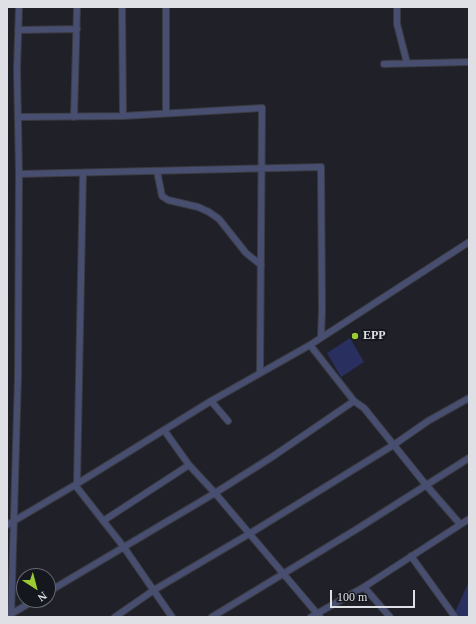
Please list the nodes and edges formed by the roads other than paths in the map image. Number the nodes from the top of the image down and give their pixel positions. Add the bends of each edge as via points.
1 (19, 7) edge
2 (77, 7) edge
3 (122, 7) edge
4 (166, 7) edge
5 (397, 7) edge
6 (77, 29) junction
7 (18, 30) junction
8 (469, 62) edge
9 (407, 63) junction
10 (384, 64) dead end
11 (166, 113) junction
12 (123, 116) junction
13 (18, 117) junction
14 (74, 117) junction
15 (263, 168) junction
16 (158, 171) junction
17 (83, 173) junction
18 (19, 174) junction
19 (469, 242) edge
20 (261, 266) junction
21 (321, 338) junction
22 (310, 345) junction
23 (260, 373) junction
24 (469, 398) edge
25 (354, 400) junction
26 (211, 401) junction
27 (228, 421) dead end
28 (164, 430) junction
29 (395, 444) junction
30 (469, 458) edge
31 (190, 464) junction
32 (76, 484) junction
33 (426, 485) junction
34 (215, 493) junction
35 (469, 519) edge
36 (15, 521) junction
37 (103, 521) junction
38 (460, 524) junction
39 (7, 525) edge
40 (249, 534) junction
41 (123, 546) junction
42 (411, 556) junction
43 (284, 573) junction
44 (56, 587) edge
45 (364, 587) junction
46 (154, 590) junction
47 (22, 608) edge
48 (319, 615) edge
49 (11, 616) edge
50 (115, 617) edge
51 (172, 617) edge
52 (212, 617) edge
53 (311, 617) edge
54 (390, 617) edge
55 (455, 617) edge

1 - 7 street
2 - 6 street
3 - 12 street
4 - 11 street
5 - 9 street via 397,24
6 - 7 street
6 - 14 street
7 - 13 street
8 - 9 street
9 - 10 street
11 - 12 street
11 - 15 street via 262,108
12 - 14 street
13 - 14 street
13 - 18 street
15 - 16 street
15 - 20 street
15 - 21 street via 321,167
16 - 17 street
16 - 20 street via 162,196 168,200 198,207 219,219 246,253
17 - 18 street
17 - 32 street
18 - 36 street
19 - 21 street
20 - 23 street
21 - 22 street
22 - 23 street
22 - 25 street
23 - 26 street
24 - 29 street via 428,421
25 - 29 street
25 - 34 street
26 - 27 street
26 - 28 street
28 - 31 street
28 - 32 street
29 - 33 street
29 - 40 street
30 - 33 street
31 - 34 street
31 - 37 street
32 - 36 street
32 - 37 street
33 - 38 street
33 - 43 street
34 - 40 street
34 - 41 street
35 - 38 street
36 - 39 street
36 - 49 street
37 - 41 street
38 - 42 street
40 - 43 street
40 - 46 street
41 - 44 street
41 - 46 street
42 - 45 street
42 - 55 street
43 - 48 street
43 - 52 street
45 - 48 street
45 - 54 street
46 - 50 street
46 - 51 street
47 - 49 street
48 - 53 street

